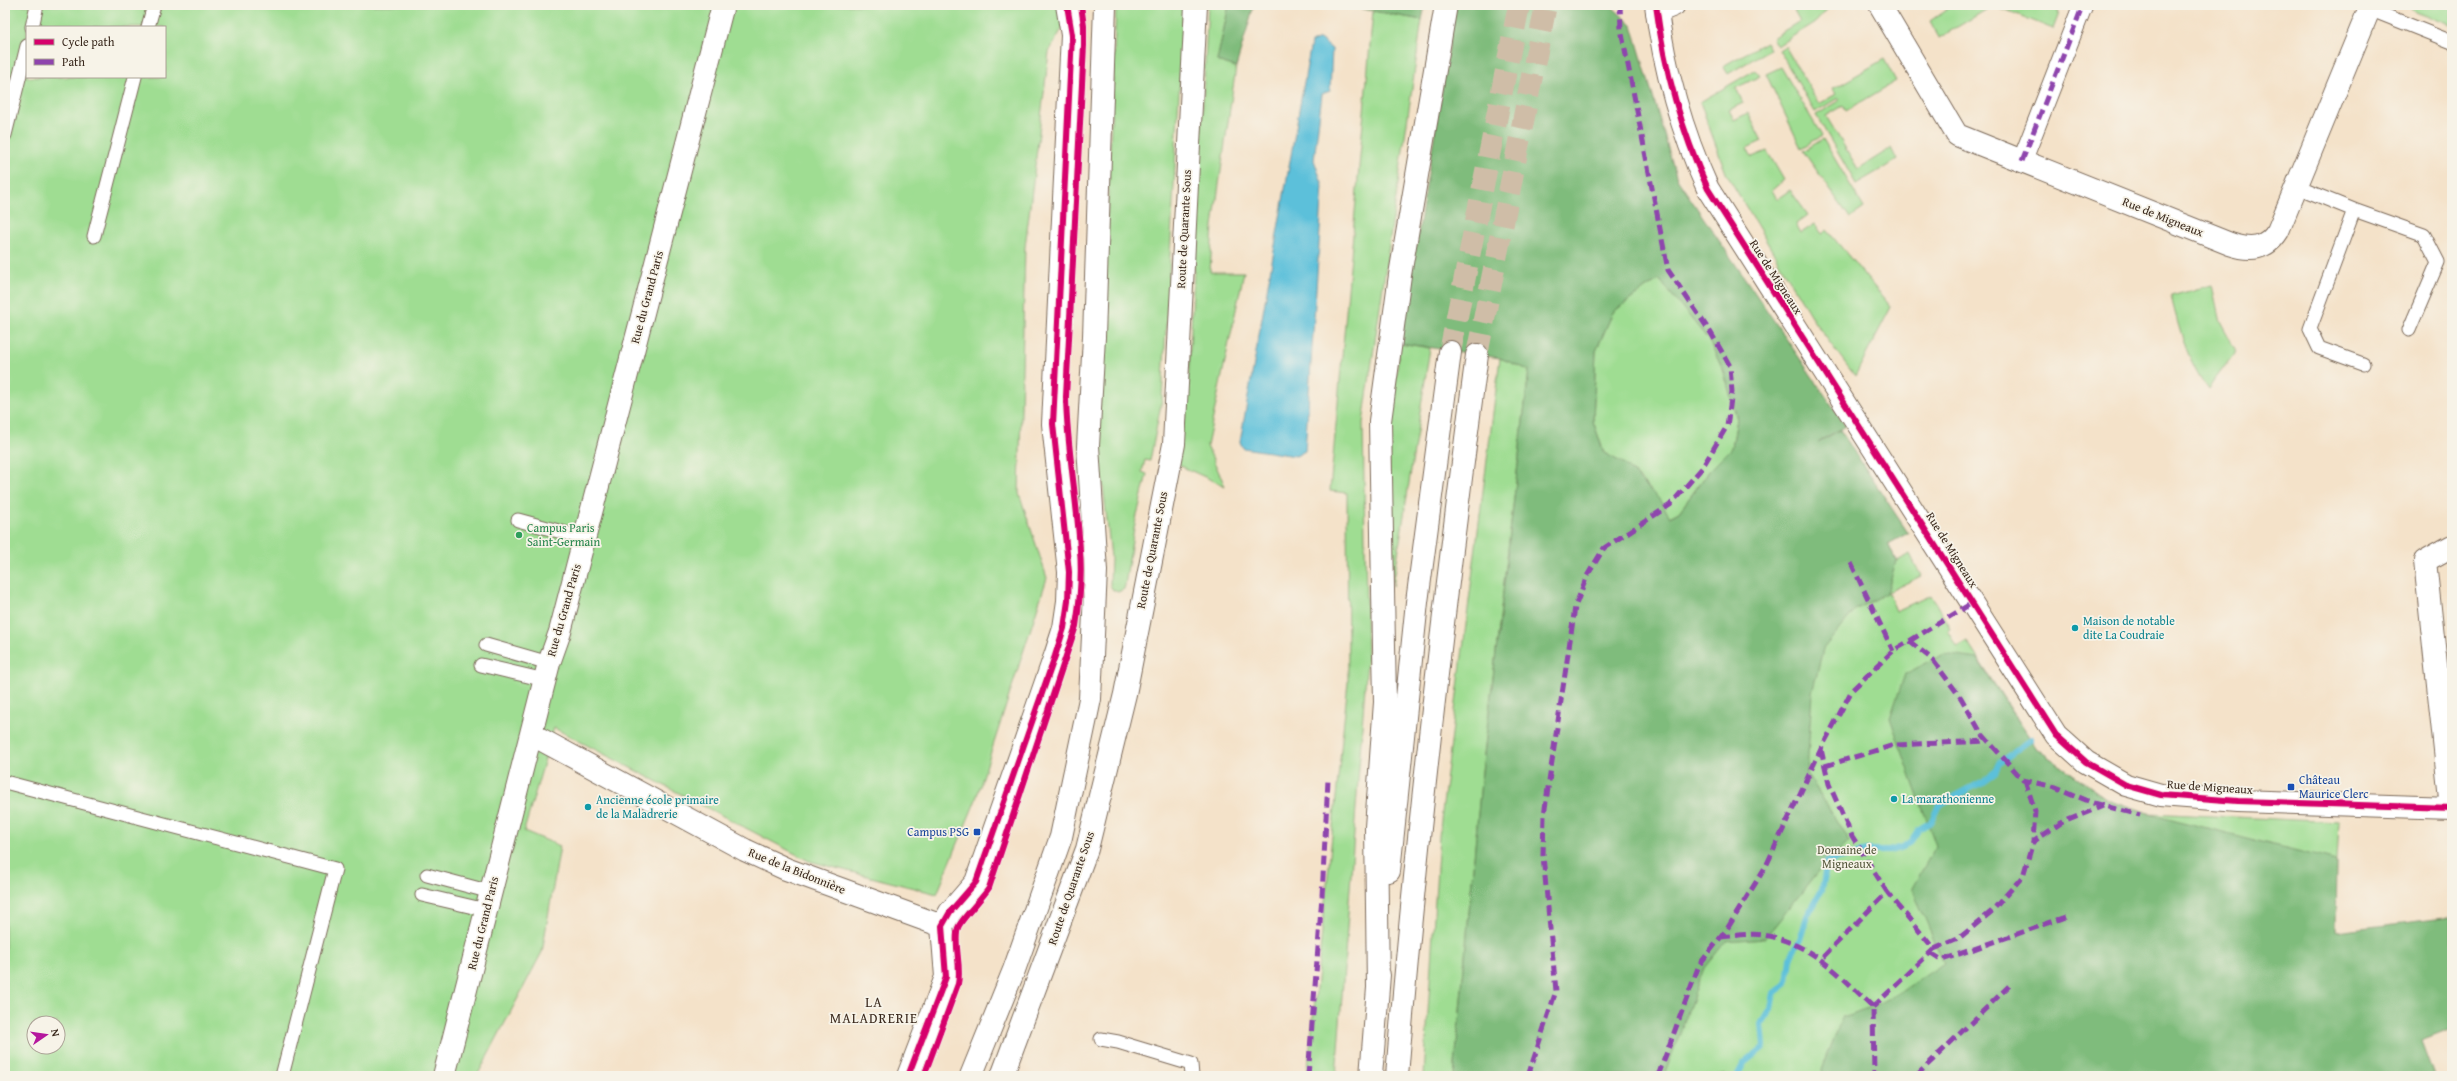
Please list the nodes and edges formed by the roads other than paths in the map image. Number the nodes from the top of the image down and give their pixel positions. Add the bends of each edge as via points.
1 (37, 5) edge
2 (154, 5) edge
3 (723, 5) edge
4 (1067, 5) edge
5 (1105, 5) edge
6 (1196, 5) edge
7 (1446, 5) edge
8 (1880, 5) edge
9 (2083, 5) edge
10 (1662, 7) edge
11 (2370, 7) edge
12 (32, 26) edge
13 (148, 26) edge
14 (2452, 42) edge
15 (26, 50) edge
16 (135, 78) edge
17 (5, 135) edge
18 (2022, 161) junction
19 (2296, 187) junction
20 (2354, 210) junction
21 (94, 236) dead end
22 (2409, 330) dead end
23 (1450, 352) tunnel mouth
24 (1477, 355) tunnel mouth
25 (2363, 364) dead end
26 (518, 520) dead end
27 (584, 538) junction
28 (2452, 546) edge
29 (486, 645) dead end
30 (481, 665) dead end
31 (547, 672) junction
32 (531, 734) junction
33 (5, 782) edge
34 (2451, 808) edge
35 (427, 876) dead end
36 (422, 895) dead end
37 (489, 901) junction
38 (942, 926) junction
39 (1378, 988) junction
40 (1101, 1039) dead end
41 (282, 1076) edge
42 (444, 1076) edge
43 (908, 1076) edge
44 (971, 1076) edge
45 (1002, 1076) edge
46 (1192, 1076) edge
47 (1371, 1076) edge
48 (1397, 1076) edge

1 - 12 lane
2 - 13 lane
3 - 27 main road, Rue du Grand Paris
4 - 38 main road via 1072,35 1053,424 1067,544 1068,601 1064,628 1055,656 976,882 950,912
5 - 44 main road via 1088,446 1096,571 1090,699 1060,837 1014,970
6 - 45 main road, Route de Quarante Sous via 1174,444 1125,694 1088,849
7 - 39 main road via 1400,275 1380,421 1385,702 1376,827
8 - 18 main road, Rue de Migneaux via 1957,136
9 - 18 street
10 - 34 main road, Rue de Migneaux via 1662,43 1683,123 1696,164 1708,189 2056,734 2093,766 2126,785 2161,795 2227,800
11 - 14 lane
11 - 19 main road, Rue de Migneaux
15 - 17 lane
16 - 21 lane
18 - 19 main road, Rue de Migneaux via 2230,244 2253,250 2263,247 2272,240
19 - 20 lane
20 - 22 lane via 2424,235 2438,262
20 - 25 lane via 2310,329 2319,348
23 - 39 main road via 1416,610
24 - 48 main road via 1443,606
26 - 27 lane
27 - 31 main road, Rue du Grand Paris
28 - 34 main road via 2425,561
29 - 31 lane
30 - 31 lane
31 - 32 main road, Rue du Grand Paris
32 - 37 main road, Rue du Grand Paris
32 - 38 main road, Rue de la Bidonnière via 779,866
33 - 41 lane via 335,869
35 - 37 lane
36 - 37 lane
37 - 42 main road, Rue du Grand Paris
38 - 43 main road via 946,977
39 - 47 main road
40 - 46 lane via 1191,1064

